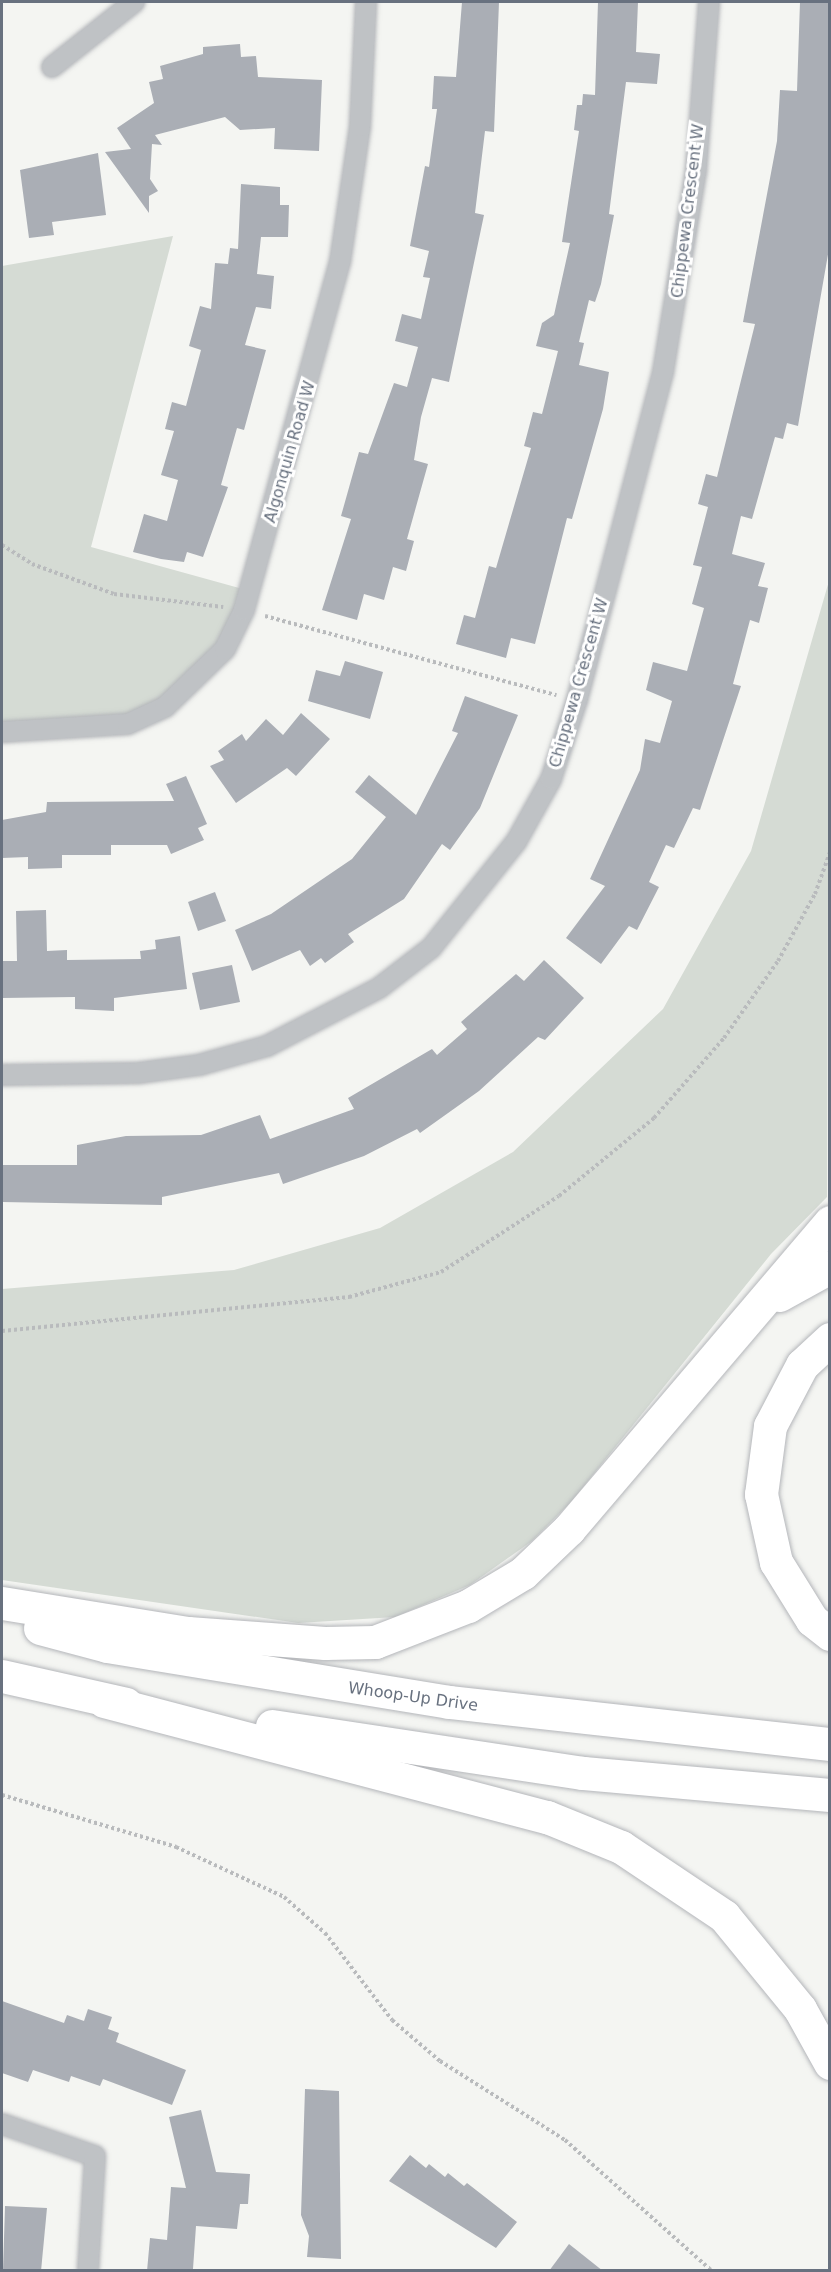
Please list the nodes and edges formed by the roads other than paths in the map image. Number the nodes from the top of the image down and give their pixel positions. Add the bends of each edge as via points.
1 (134, 2) edge
2 (366, 2) edge
3 (709, 2) edge
4 (52, 67) dead end
5 (2, 732) edge
6 (2, 1075) edge
7 (830, 1222) edge
8 (830, 1267) edge
9 (764, 1304) junction
10 (830, 1339) edge
11 (2, 1603) edge
12 (2, 1618) edge
13 (830, 1634) edge
14 (2, 1676) edge
15 (104, 1701) junction
16 (830, 1744) edge
17 (830, 1795) edge
18 (830, 2063) edge
19 (2, 2124) edge
20 (88, 2271) edge

1 - 4 street
2 - 5 street, Algonquin Road W via 359,137 340,262 244,610 225,649 165,707 129,724
3 - 6 street, Chippewa Crescent W via 683,273 663,372 577,700 551,779 516,842 431,948 379,988 267,1046 199,1065 138,1073
7 - 9 highway
8 - 9 highway
9 - 11 highway via 569,1529 523,1573 468,1606 420,1626 375,1642 264,1642
10 - 13 highway via 802,1365 770,1426 761,1494 776,1562 812,1620
12 - 16 highway, Whoop-Up Drive via 107,1646 308,1682 598,1723
14 - 15 highway
15 - 17 highway via 583,1773
15 - 18 highway via 547,1817 621,1847 732,1924 800,2008
19 - 20 street via 95,2156

